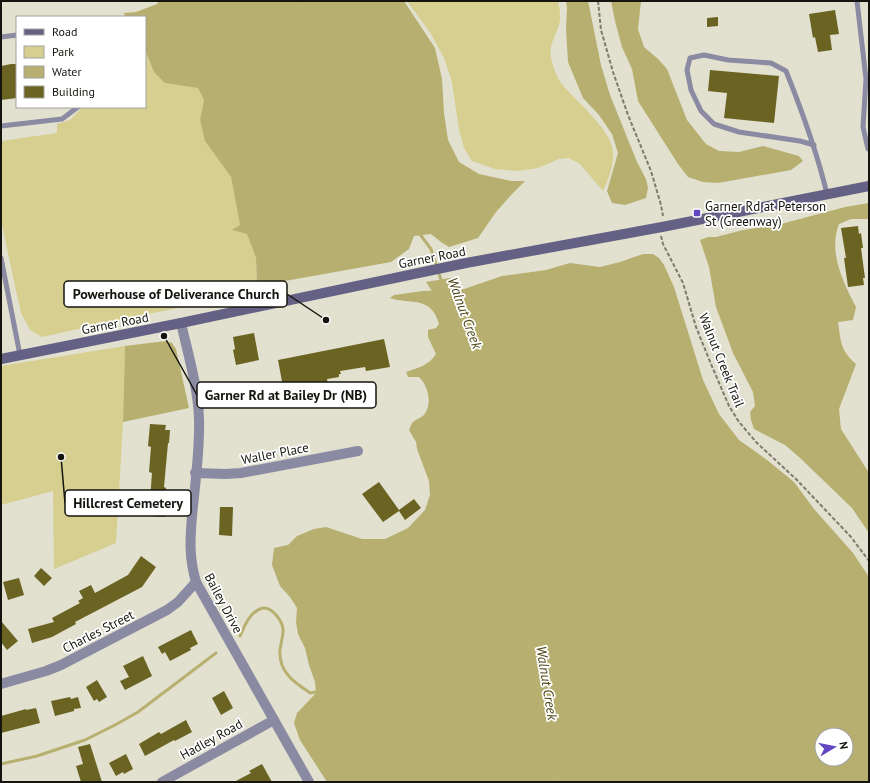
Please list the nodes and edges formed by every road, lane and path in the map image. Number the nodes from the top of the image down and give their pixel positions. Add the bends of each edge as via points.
1 (598, 1) edge
2 (857, 1) edge
3 (16, 35) edge
4 (1, 37) edge
5 (77, 108) edge
6 (1, 126) edge
7 (814, 145) junction
8 (869, 151) edge
9 (869, 186) edge
10 (827, 194) junction
11 (663, 215) dead end
12 (661, 238) dead end
13 (1, 258) edge
14 (181, 323) junction
15 (20, 355) junction
16 (1, 359) edge
17 (358, 450) dead end
18 (195, 473) junction
19 (869, 561) edge
20 (196, 582) junction
21 (1, 684) edge
22 (274, 720) junction
23 (162, 782) edge
24 (309, 782) edge

1 - 11 path via 601,30 613,72 651,171
2 - 8 lane via 866,79 862,127
3 - 4 lane
5 - 6 lane via 62,119
7 - 7 lane via 786,71 771,64 704,55 690,58 687,70 691,90 701,111 714,124 739,132
7 - 10 lane
9 - 10 main road, Garner Road
10 - 14 main road, Garner Road via 466,263
12 - 19 path, Walnut Creek Trail via 683,283 696,327 738,422 851,537
13 - 15 lane
14 - 15 main road, Garner Road
14 - 18 street, Bailey Drive via 199,419
15 - 16 main road, Garner Road
17 - 18 street, Waller Place via 241,473
18 - 20 street, Bailey Drive via 190,546 191,566
20 - 21 street, Charles Street via 178,602 153,618 61,665
20 - 22 street, Bailey Drive
22 - 23 street, Hadley Road
22 - 24 street, Bailey Drive

